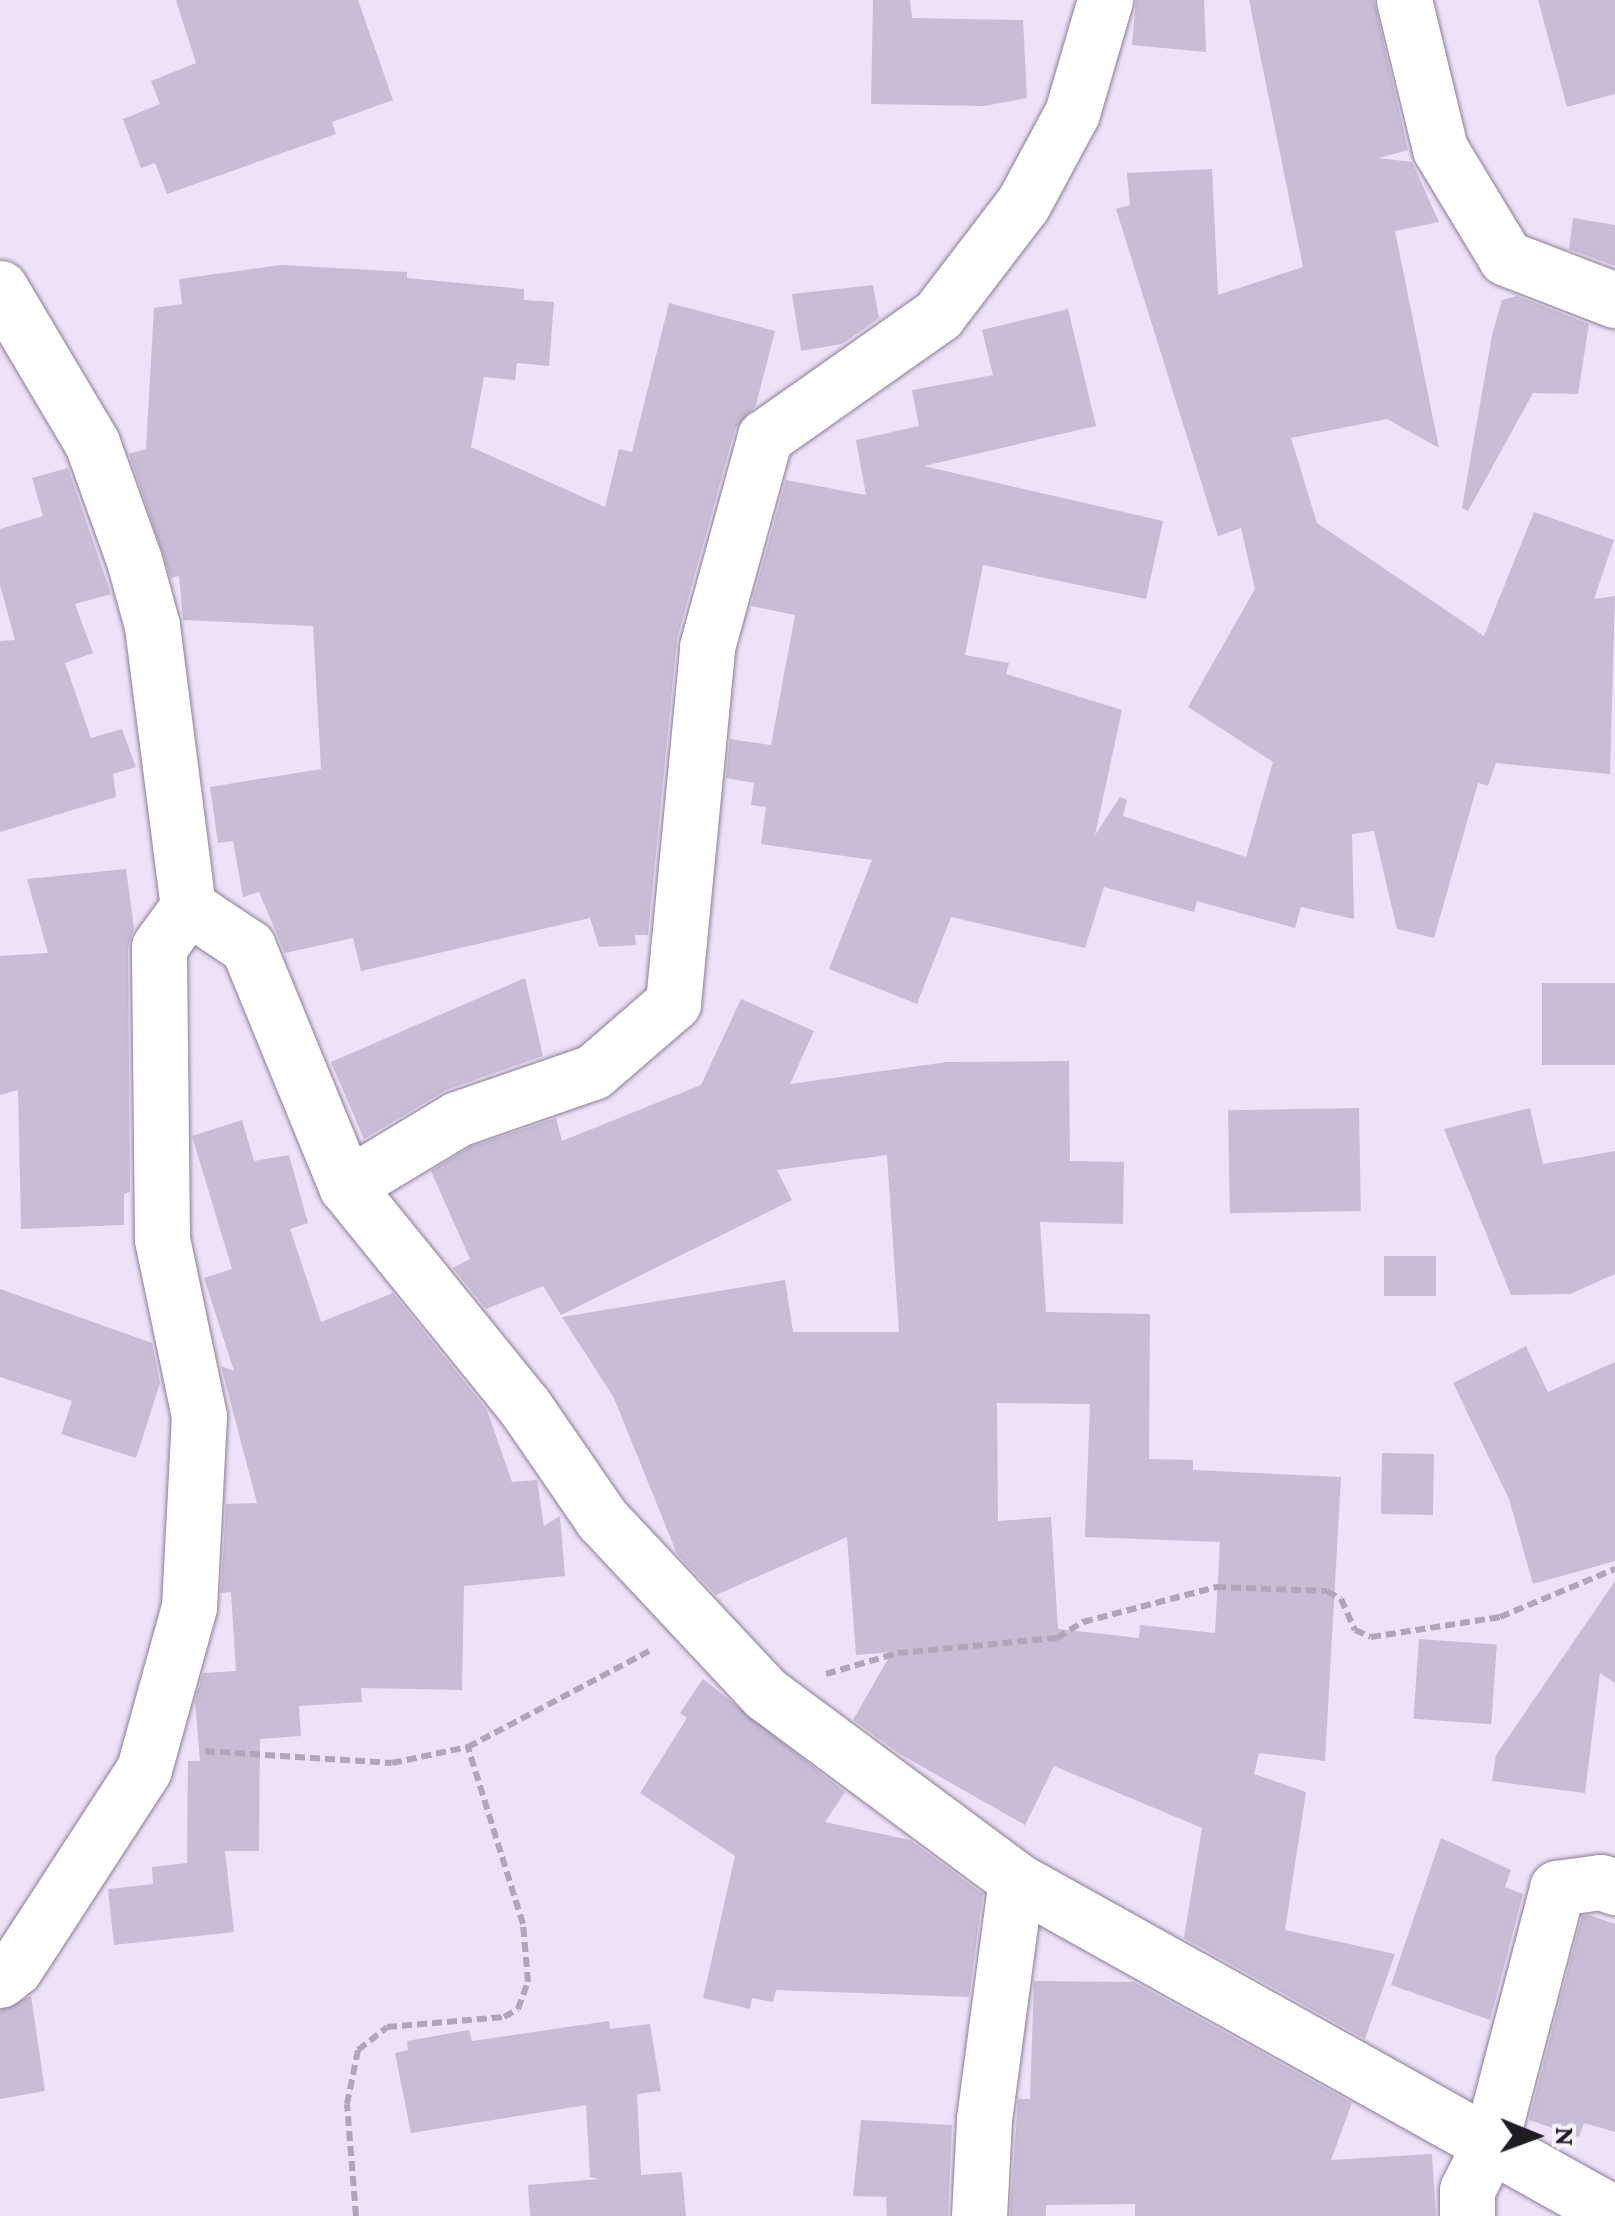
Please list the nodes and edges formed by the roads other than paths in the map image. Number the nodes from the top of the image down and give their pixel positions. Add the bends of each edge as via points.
1 (1105, 0) edge
2 (1404, 0) edge
3 (0, 288) edge
4 (1615, 300) edge
5 (188, 908) junction
6 (346, 1186) junction
7 (1016, 1880) junction
8 (1615, 1887) edge
9 (0, 1980) edge
10 (1490, 2144) junction
11 (1615, 2214) edge
12 (978, 2216) edge
13 (1467, 2216) edge

1 - 6 street via 1072,113 1023,204 938,315 765,437 707,646 674,1003 592,1072 457,1119
2 - 4 street via 1440,150 1506,258
3 - 5 street via 92,443 134,560 152,626
5 - 6 street via 248,947
5 - 9 street via 159,947 159,966 162,1239 199,1416 190,1607 144,1769 15,1968
6 - 7 street via 524,1408 602,1519 766,1694
7 - 10 street
7 - 12 street
8 - 10 street via 1601,1882 1557,1888
10 - 11 street
10 - 13 street via 1467,2190

